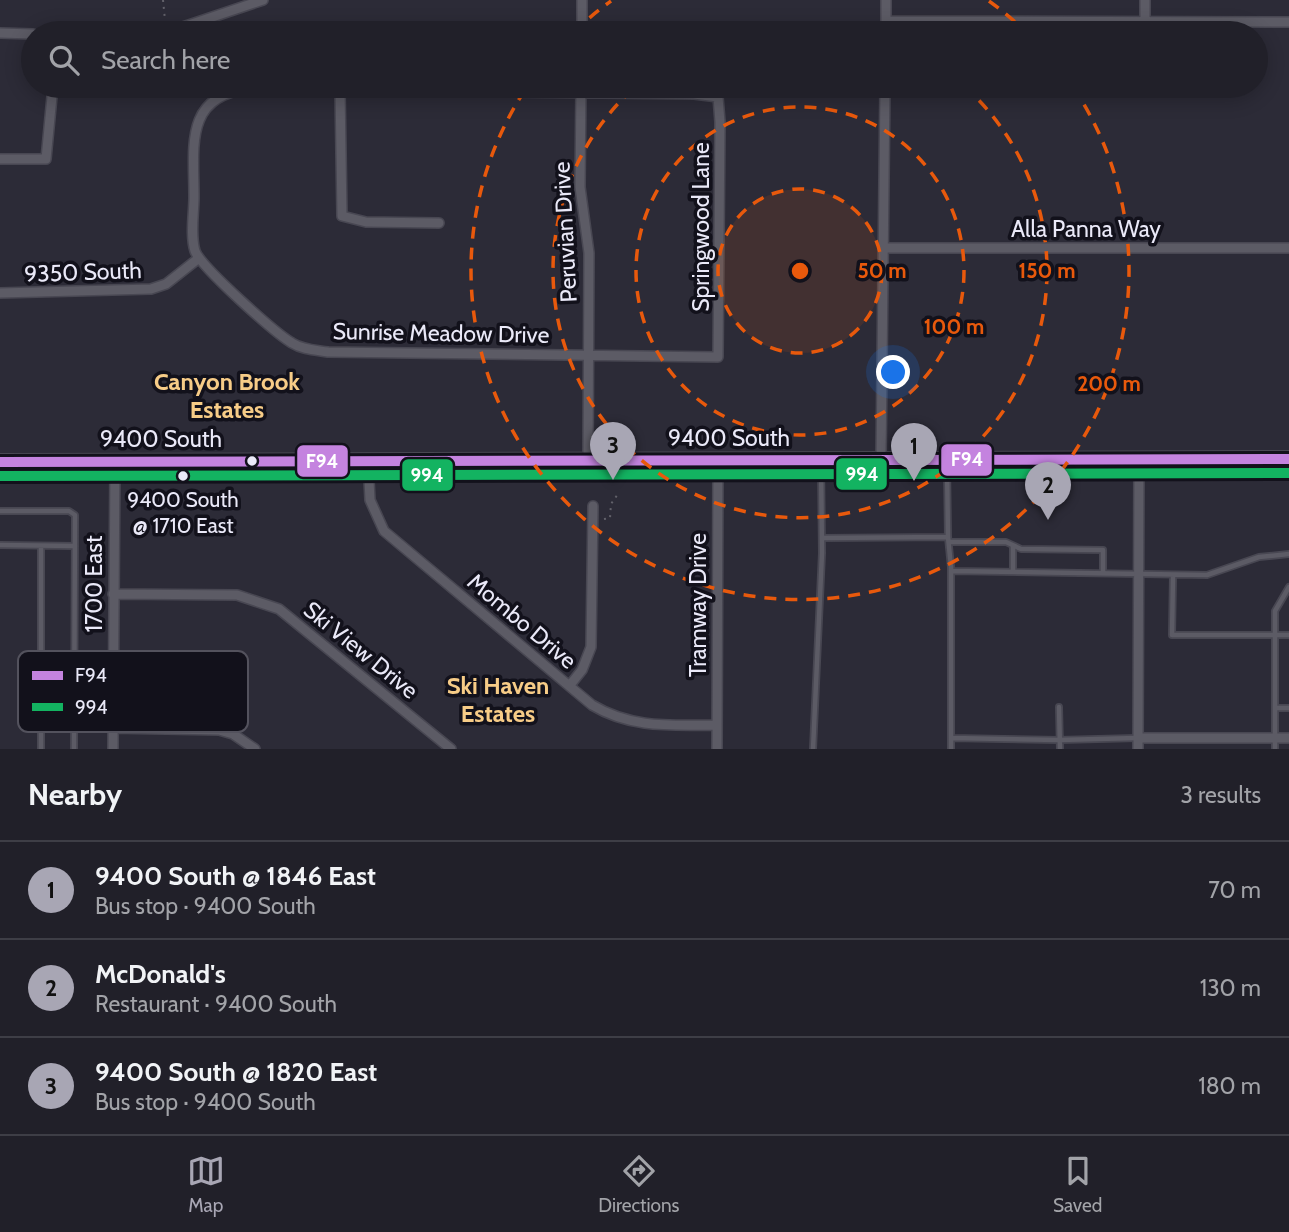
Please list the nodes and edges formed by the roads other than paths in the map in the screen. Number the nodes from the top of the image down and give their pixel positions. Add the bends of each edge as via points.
1 (263, 0) edge
2 (582, 0) edge
3 (886, 0) edge
4 (1145, 0) edge
5 (201, 21) edge
6 (582, 21) edge
7 (886, 21) edge
8 (1145, 21) edge
9 (1268, 22) edge
10 (1289, 22) edge
11 (0, 33) edge
12 (21, 34) edge
13 (52, 98) edge
14 (220, 98) edge
15 (340, 98) edge
16 (581, 98) edge
17 (718, 98) edge
18 (885, 98) edge
19 (0, 159) edge
20 (439, 223) dead end
21 (883, 248) junction
22 (1289, 248) edge
23 (199, 258) junction
24 (0, 293) edge
25 (588, 355) junction
26 (718, 357) joint
27 (1139, 459) junction
28 (1289, 459) edge
29 (881, 460) junction
30 (947, 460) junction
31 (368, 461) junction
32 (588, 461) junction
33 (718, 461) junction
34 (821, 461) junction
35 (0, 462) edge
36 (115, 462) junction
37 (593, 506) dead end
38 (0, 511) edge
39 (822, 538) junction
40 (949, 540) junction
41 (0, 545) edge
42 (41, 546) junction
43 (75, 546) junction
44 (1013, 546) junction
45 (1289, 554) edge
46 (951, 571) junction
47 (1013, 572) junction
48 (1103, 573) junction
49 (1139, 574) junction
50 (1173, 576) junction
51 (1289, 587) edge
52 (113, 594) junction
53 (1275, 635) junction
54 (1289, 635) edge
55 (41, 651) edge
56 (74, 651) edge
57 (113, 651) edge
58 (570, 685) junction
59 (1059, 707) dead end
60 (1275, 708) junction
61 (1289, 708) edge
62 (717, 725) junction
63 (226, 732) edge
64 (1138, 737) junction
65 (951, 738) junction
66 (1206, 738) junction
67 (1275, 738) junction
68 (1289, 738) edge
69 (1059, 740) junction
70 (256, 749) edge
71 (451, 749) edge
72 (717, 749) edge
73 (813, 749) edge
74 (951, 749) edge
75 (1060, 749) edge
76 (1138, 749) edge
77 (1207, 749) edge
78 (1275, 749) edge

1 - 5 street
2 - 6 street
3 - 7 street
4 - 8 street
9 - 10 street
11 - 12 street
13 - 19 street via 46,159
14 - 23 street via 198,120 194,146 194,241
15 - 20 street via 342,216 366,222
16 - 25 street, Peruvian Drive via 580,179 589,253
17 - 26 street, Springwood Lane
18 - 21 street
21 - 22 street, Alla Panna Way
21 - 29 street
23 - 24 street, 9350 South via 166,284 151,289
23 - 25 street, Sunrise Meadow Drive via 280,334 311,350
25 - 26 street, Sunrise Meadow Drive
25 - 32 street, Peruvian Drive
27 - 28 main road, 9400 South
27 - 30 main road, 9400 South
27 - 49 street
29 - 30 main road, 9400 South
29 - 34 main road, 9400 South
30 - 40 lane
31 - 32 main road, 9400 South
31 - 36 main road, 9400 South
31 - 58 street, Mombo Drive via 370,500 384,531
32 - 33 main road, 9400 South
33 - 34 main road, 9400 South
33 - 62 street, Tramway Drive
34 - 39 lane
35 - 36 main road, 9400 South
36 - 52 street, 1700 East
37 - 58 street via 591,647
38 - 43 lane via 69,511 75,516
39 - 40 lane
39 - 73 lane
40 - 44 lane
40 - 46 lane
41 - 42 lane
42 - 43 lane
42 - 55 lane
43 - 56 lane
44 - 47 lane
44 - 48 lane via 1103,550
45 - 50 lane via 1272,554 1207,575
46 - 47 lane
46 - 65 lane
47 - 48 lane
48 - 49 lane
49 - 50 lane
49 - 64 street
50 - 53 lane via 1172,635
51 - 53 lane via 1275,611
52 - 57 street, 1700 East
52 - 71 street, Ski View Drive via 226,594 279,609
53 - 54 lane
53 - 60 lane
58 - 62 street, Mombo Drive via 592,705 622,720
59 - 69 lane
60 - 61 lane
60 - 67 lane
62 - 72 street, Tramway Drive
63 - 70 street
64 - 66 street
64 - 69 lane
64 - 76 street
65 - 69 lane
65 - 74 lane
66 - 67 street
66 - 77 lane
67 - 68 street
67 - 78 lane
69 - 75 lane

